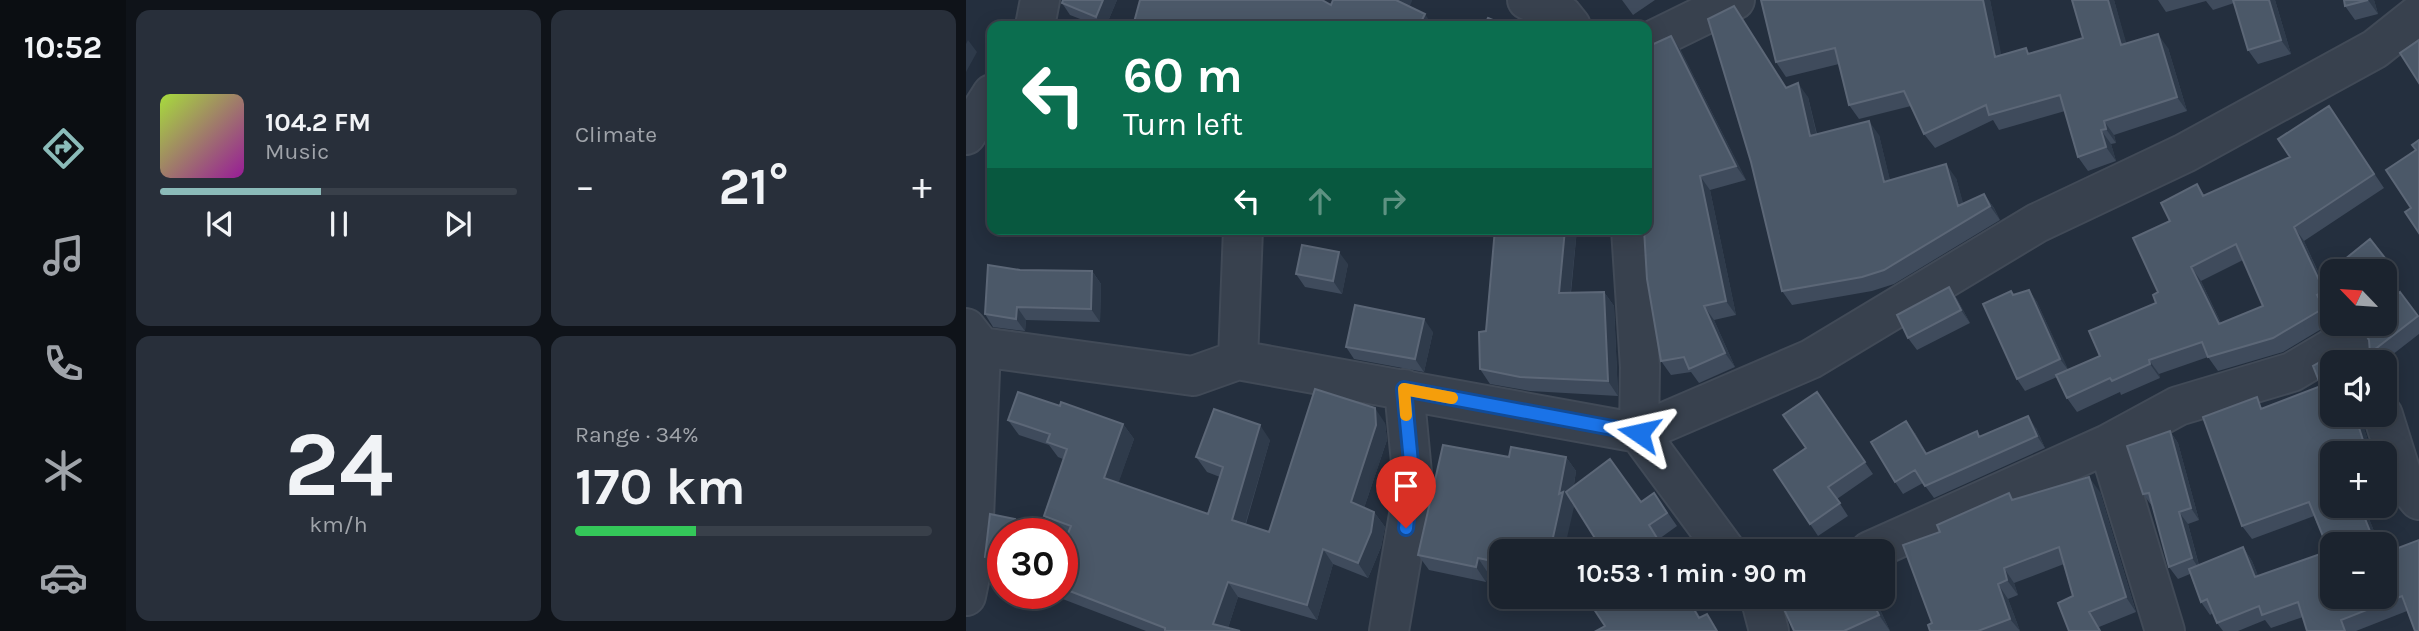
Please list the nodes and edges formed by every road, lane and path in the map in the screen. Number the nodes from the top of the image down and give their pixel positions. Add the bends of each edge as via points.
1 (1040, 0) edge
2 (1527, 0) edge
3 (1735, 0) edge
4 (1566, 14) edge
5 (2419, 14) edge
6 (1036, 21) edge
7 (1652, 41) edge
8 (987, 102) edge
9 (966, 135) edge
10 (1243, 235) edge
11 (1631, 235) edge
12 (974, 337) edge
13 (2329, 350) edge
14 (2351, 350) edge
15 (2320, 355) edge
16 (1238, 360) junction
17 (1404, 389) junction
18 (2387, 427) edge
19 (1639, 433) junction
20 (2108, 444) junction
21 (2419, 500) edge
22 (1717, 539) edge
23 (1895, 540) edge
24 (966, 596) edge
25 (1389, 631) edge
26 (2165, 631) edge

1 - 6 street
2 - 4 street
3 - 7 street
5 - 19 street via 2375,49 2185,153 2037,223 1811,359
8 - 9 street
10 - 16 street
11 - 19 street via 1640,367
12 - 16 street via 1193,376
12 - 24 street via 971,567
13 - 14 street via 2346,340
15 - 20 street via 2292,372 2178,406
16 - 17 street
17 - 19 street
17 - 25 street via 1412,473
18 - 21 street via 2404,482
19 - 22 street
20 - 23 street
20 - 26 street

